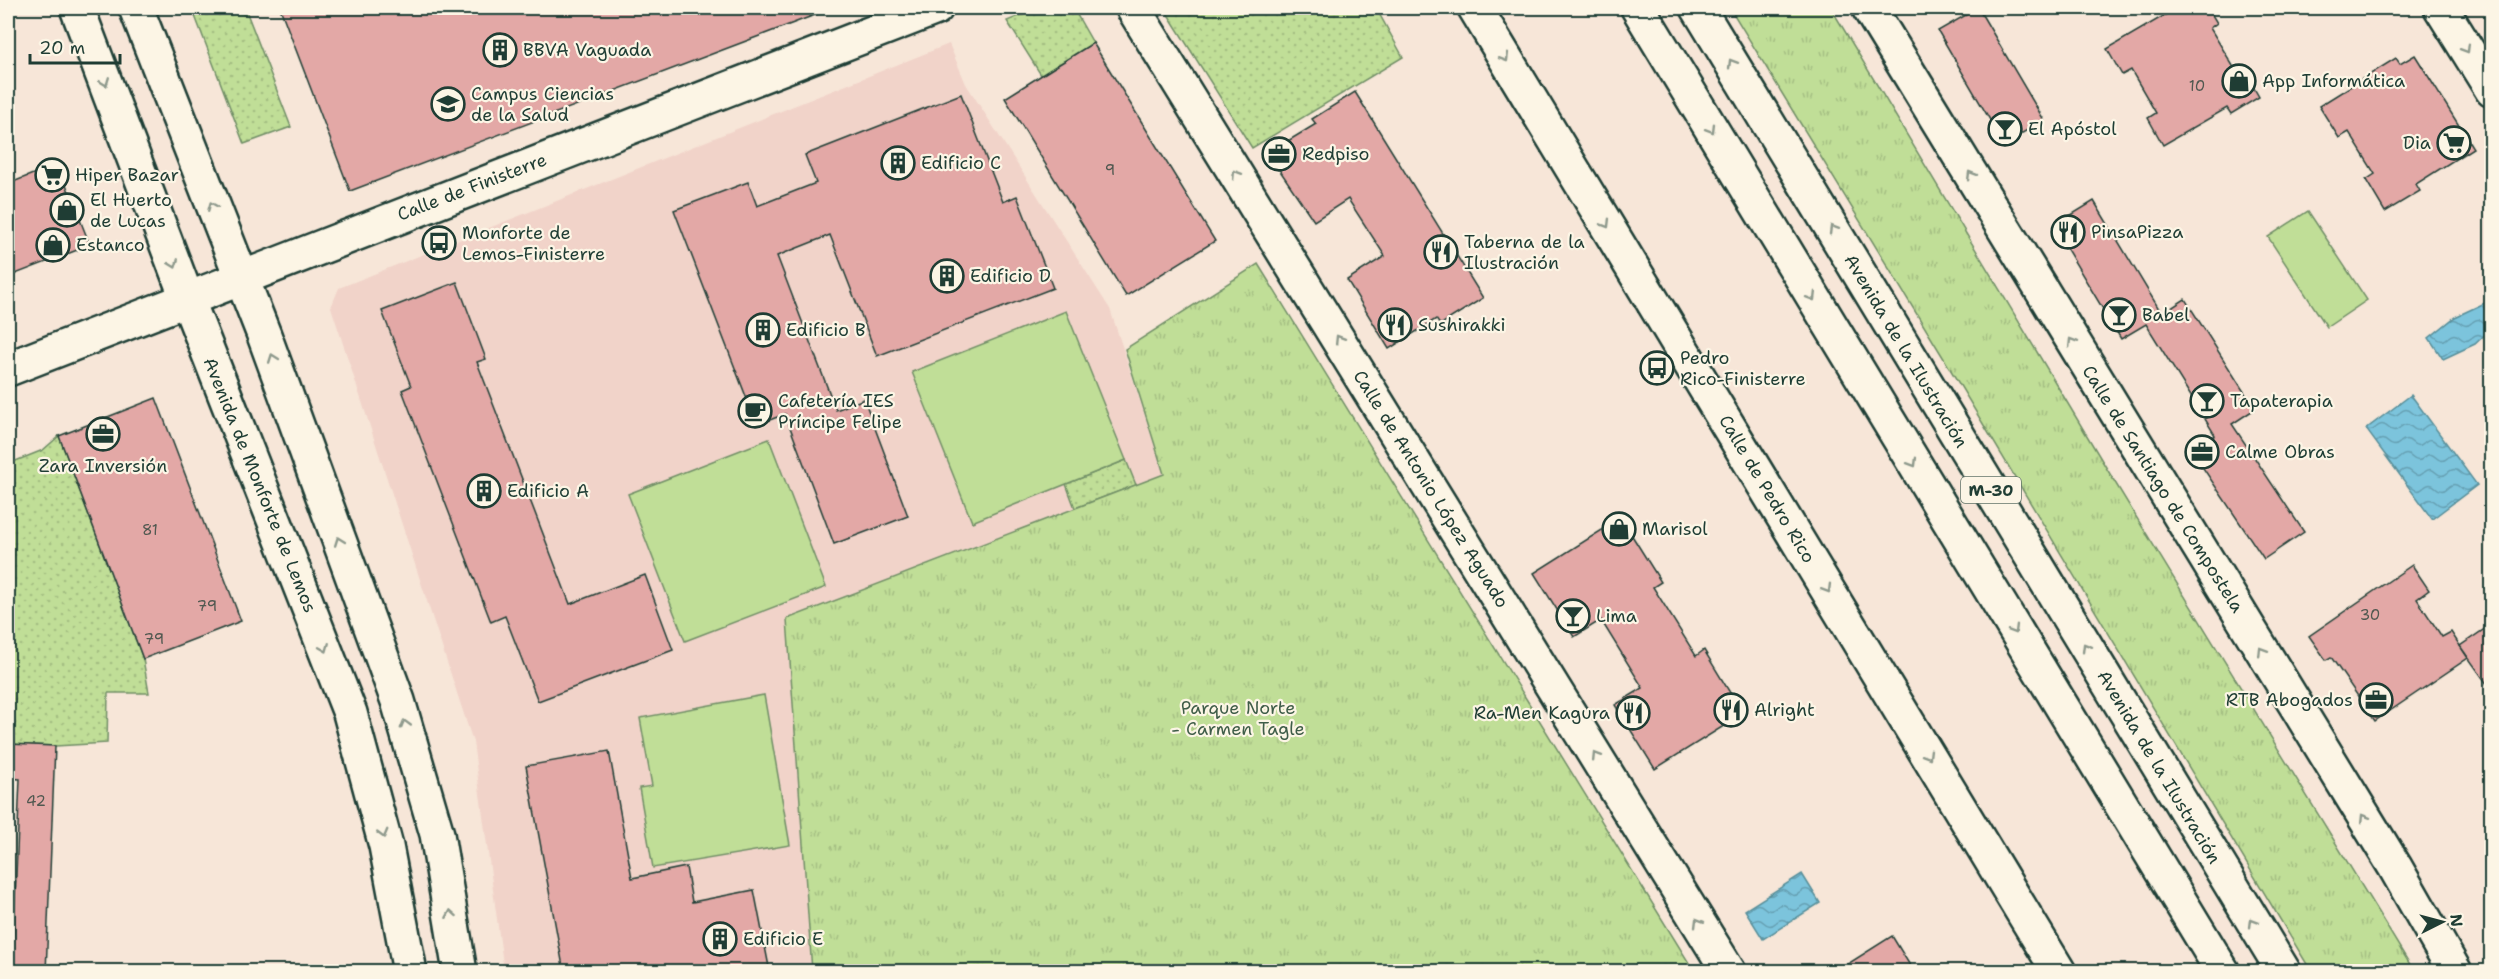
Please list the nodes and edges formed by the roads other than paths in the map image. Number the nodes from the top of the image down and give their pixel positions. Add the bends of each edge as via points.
1 (76, 8) edge
2 (135, 8) edge
3 (936, 8) edge
4 (1133, 8) edge
5 (1475, 8) edge
6 (1638, 8) edge
7 (1698, 8) edge
8 (1869, 8) edge
9 (2441, 8) edge
10 (2492, 90) edge
11 (242, 279) junction
12 (188, 301) junction
13 (8, 369) edge
14 (410, 972) edge
15 (460, 972) edge
16 (1729, 972) edge
17 (2059, 972) edge
18 (2223, 972) edge
19 (2284, 972) edge
20 (2455, 972) edge

1 -> 12 main road, Avenida de Monforte de Lemos
11 -> 2 main road
3 - 11 main road, Calle de Finisterre
16 -> 4 main road, Calle de Antonio López Aguado
5 -> 17 main road, Calle de Pedro Rico
6 -> 18 main road, M-30
19 -> 7 main road, Avenida de la Ilustración / M-30
20 -> 8 main road, Calle de Santiago de Compostela via 2395,867
9 -> 10 main road
11 - 12 main road, Calle de Finisterre
15 -> 11 main road via 437,834 398,701
12 - 13 main road, Calle de Finisterre
12 -> 14 main road, Avenida de Monforte de Lemos via 350,713 386,846

